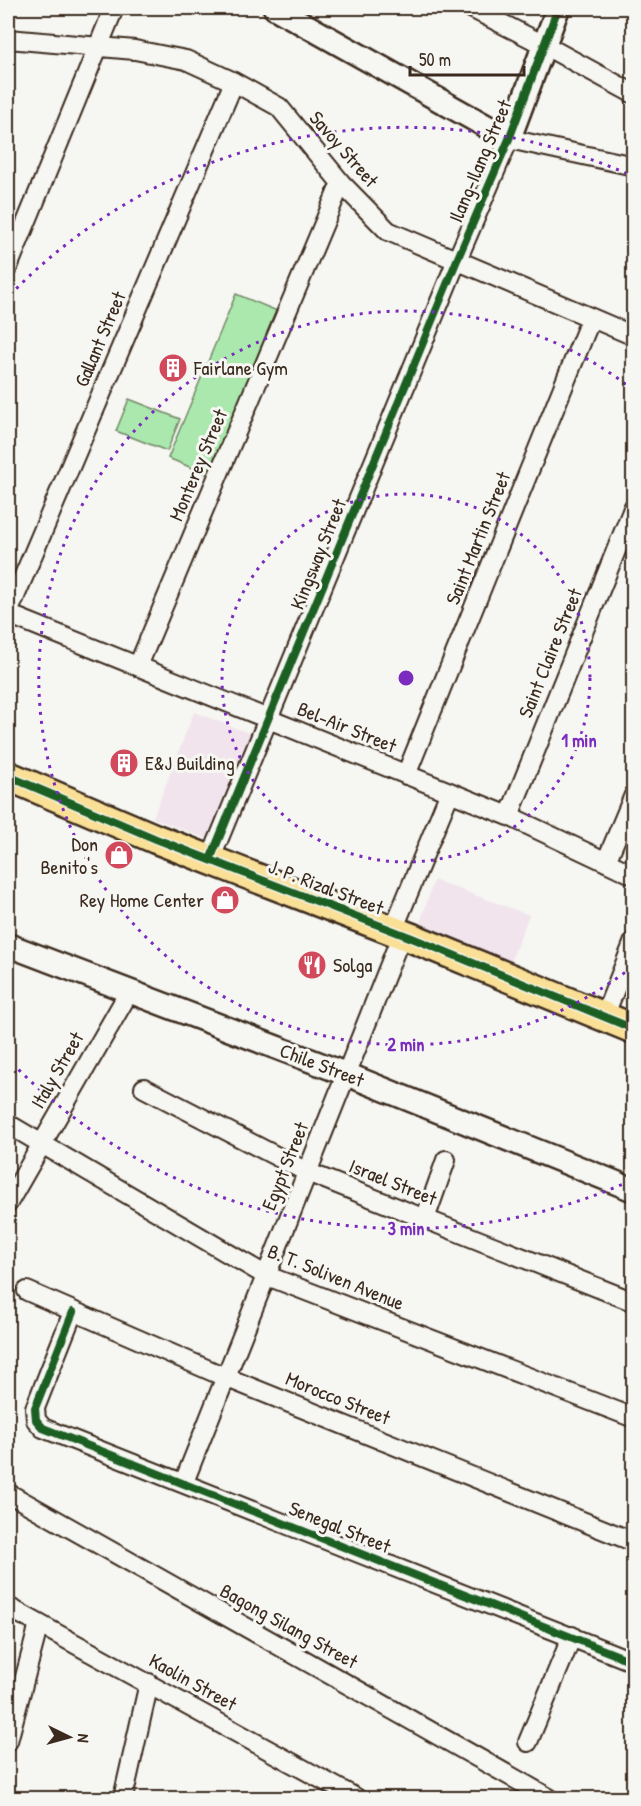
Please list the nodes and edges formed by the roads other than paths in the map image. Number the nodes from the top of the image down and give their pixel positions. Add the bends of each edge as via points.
1 (114, 8) edge
2 (275, 8) edge
3 (471, 8) edge
4 (558, 8) edge
5 (8, 39) edge
6 (544, 45) junction
7 (100, 46) junction
8 (234, 82) junction
9 (633, 94) edge
10 (509, 139) junction
11 (633, 166) edge
12 (340, 183) junction
13 (457, 260) junction
14 (8, 267) edge
15 (591, 318) junction
16 (633, 336) edge
17 (633, 506) edge
18 (8, 613) edge
19 (138, 666) junction
20 (268, 719) junction
21 (406, 775) junction
22 (8, 776) edge
23 (450, 792) junction
24 (633, 795) edge
25 (509, 816) junction
26 (210, 860) junction
27 (606, 862) junction
28 (633, 875) edge
29 (397, 932) junction
30 (633, 941) edge
31 (8, 945) edge
32 (129, 992) junction
33 (604, 1017) junction
34 (633, 1029) edge
35 (346, 1074) junction
36 (144, 1088) dead end
37 (8, 1125) edge
38 (41, 1144) junction
39 (447, 1160) dead end
40 (307, 1172) junction
41 (633, 1190) edge
42 (8, 1203) edge
43 (425, 1219) junction
44 (265, 1275) junction
45 (27, 1291) dead end
46 (633, 1302) edge
47 (73, 1312) junction
48 (225, 1377) junction
49 (633, 1418) edge
50 (184, 1482) junction
51 (8, 1493) edge
52 (633, 1542) edge
53 (8, 1606) edge
54 (39, 1624) junction
55 (572, 1636) junction
56 (633, 1662) edge
57 (149, 1683) junction
58 (11, 1711) edge
59 (8, 1741) edge
60 (528, 1742) dead end
61 (124, 1798) edge
62 (356, 1798) edge
63 (549, 1798) edge

1 - 7 street
2 - 10 street
3 - 6 street
4 - 6 street, Ilang-Ilang Street
5 - 7 street, Savoy Street
6 - 9 street
6 - 10 street, Ilang-Ilang Street
7 - 8 street, Savoy Street via 180,59
7 - 14 street
8 - 12 street, Savoy Street via 279,107
8 - 18 street, Gallant Street
10 - 11 street
10 - 13 street, Ilang-Ilang Street
12 - 13 street, Savoy Street via 388,231
12 - 19 street, Monterey Street
13 - 15 street, Savoy Street
13 - 20 street, Kingsway Street
15 - 16 street, Savoy Street
15 - 21 street, Saint Martin Street
17 - 25 street, Saint Claire Street
18 - 19 street, Bel-Air Street
19 - 20 street, Bel-Air Street
20 - 21 street, Bel-Air Street
20 - 26 street, Kingsway Street
21 - 23 street, Bel-Air Street
22 - 26 main road, J. P. Rizal Street
23 - 25 street, Bel-Air Street
23 - 29 street, Egypt Street
24 - 27 street
25 - 27 street, Bel-Air Street
26 - 29 main road, J. P. Rizal Street
27 - 28 street, Bel-Air Street
29 - 33 main road, J. P. Rizal Street
29 - 35 street, Egypt Street
30 - 33 street
31 - 32 street, Chile Street
32 - 35 street, Chile Street
32 - 38 street, Italy Street
33 - 34 main road, J. P. Rizal Street
35 - 40 street, Egypt Street
35 - 41 street, Chile Street
36 - 40 street, Israel Street
37 - 38 street, B. T. Soliven Avenue
38 - 42 street, Italy Street
38 - 44 street, B. T. Soliven Avenue
39 - 43 street
40 - 43 street, Israel Street
40 - 44 street, Egypt Street
43 - 46 street, Israel Street
44 - 48 street, Egypt Street
44 - 49 street, B. T. Soliven Avenue
45 - 47 street, Morocco Street
47 - 48 street, Morocco Street
47 - 50 street, Senegal Street via 35,1408 36,1420 43,1428
48 - 50 street, Egypt Street
48 - 52 street, Morocco Street
50 - 55 street, Senegal Street
51 - 63 street, Bagong Silang Street
53 - 54 street, Kaolin Street
54 - 57 street, Kaolin Street
54 - 58 street
55 - 56 street, Senegal Street
55 - 60 street
57 - 61 street
57 - 62 street, Kaolin Street
58 - 59 street

